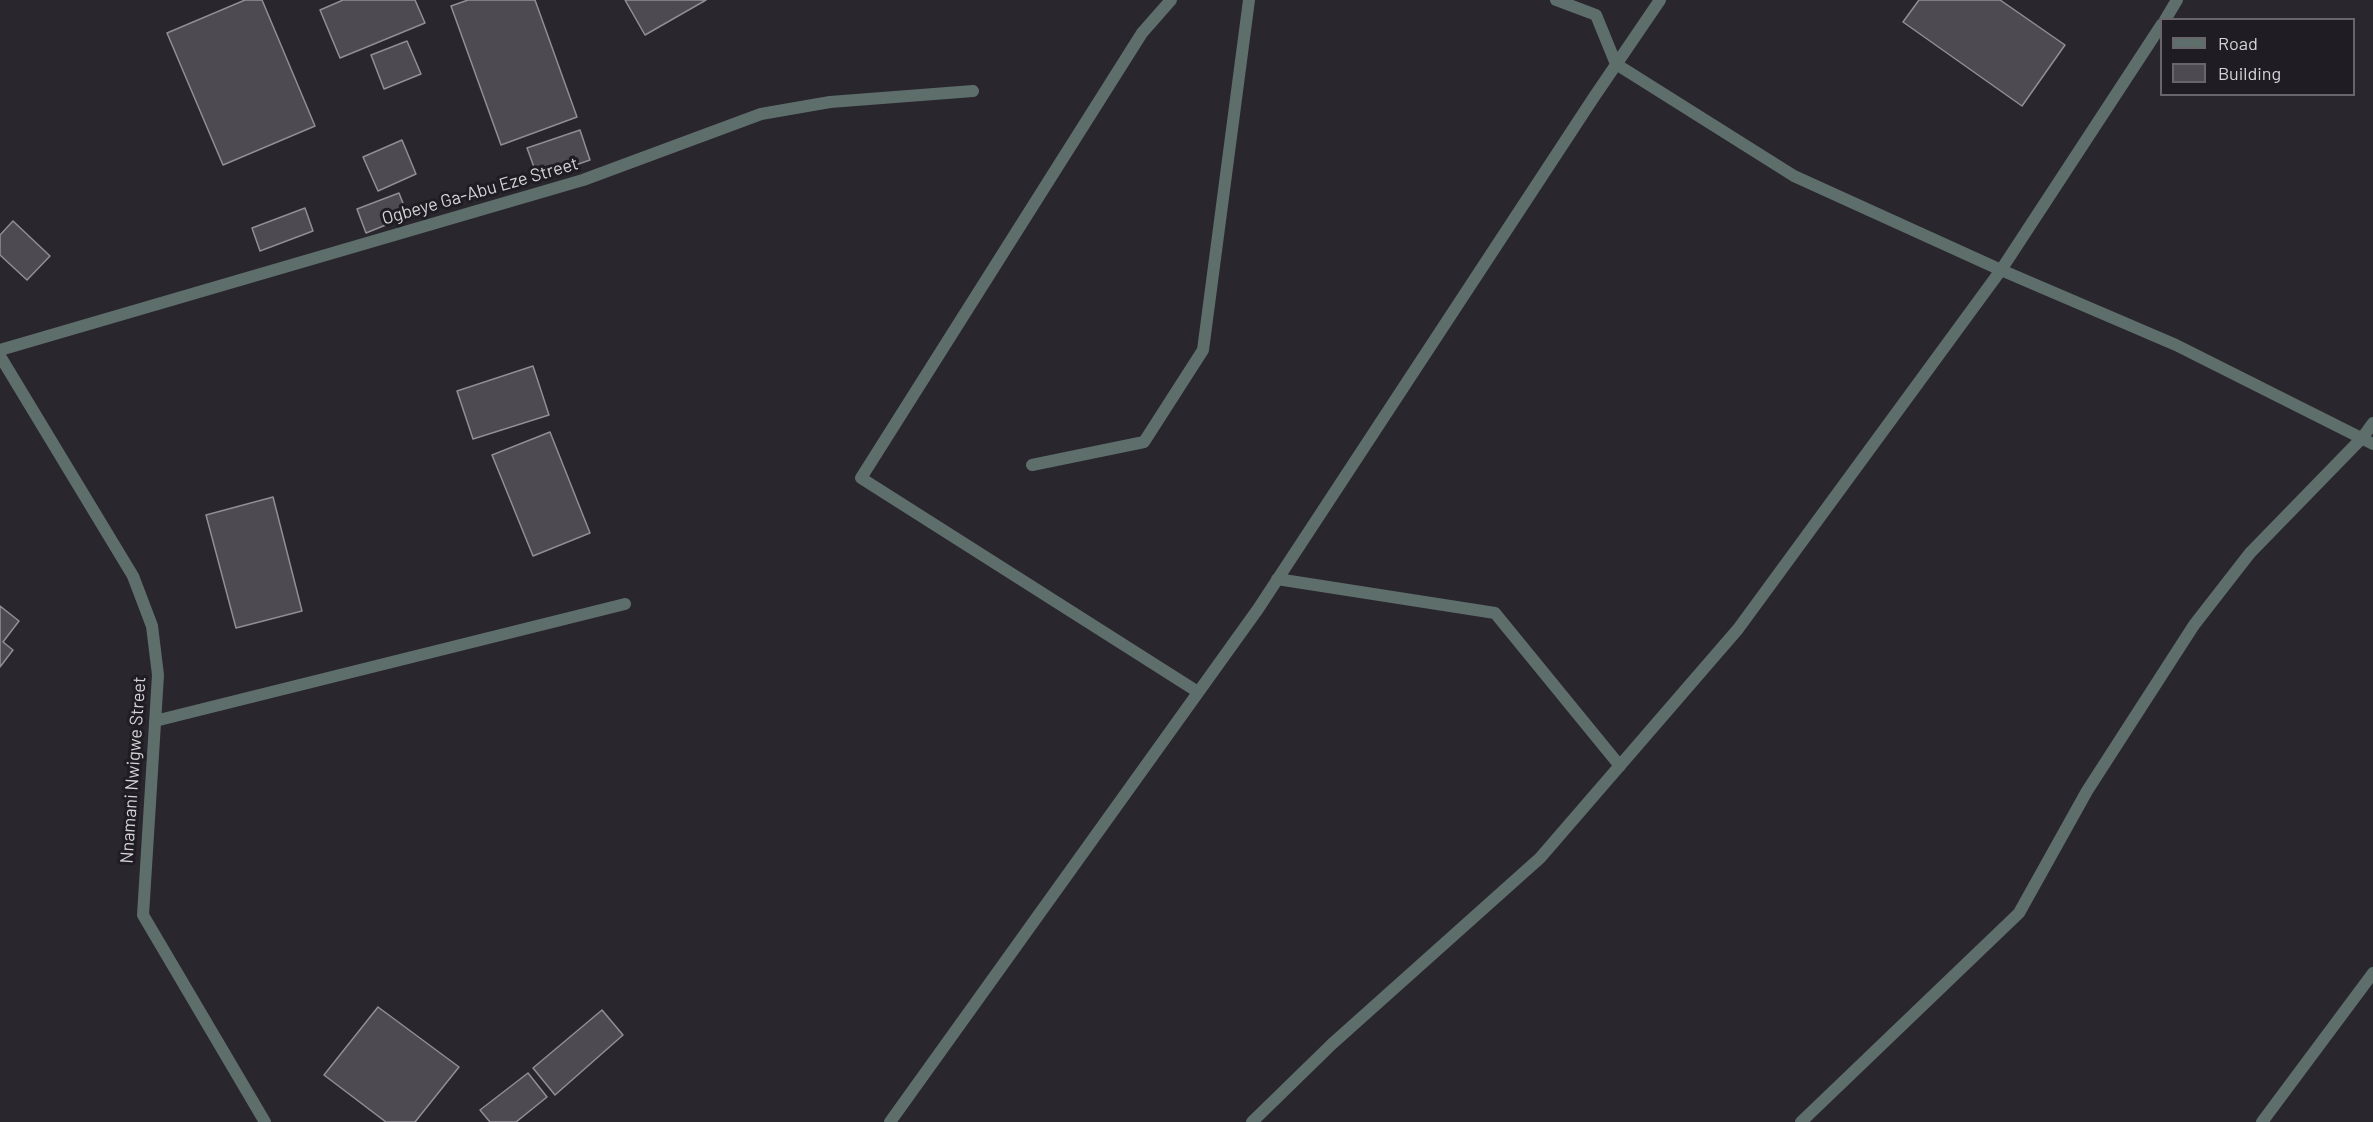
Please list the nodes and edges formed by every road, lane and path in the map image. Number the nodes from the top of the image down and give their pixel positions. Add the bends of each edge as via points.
1 (1171, 0) edge
2 (1249, 0) edge
3 (1556, 0) edge
4 (1660, 0) edge
5 (2177, 0) edge
6 (2166, 18) edge
7 (2160, 27) edge
8 (1616, 64) junction
9 (973, 91) dead end
10 (2001, 270) junction
11 (0, 350) edge
12 (0, 356) edge
13 (2373, 423) edge
14 (2367, 441) edge
15 (1032, 465) dead end
16 (1277, 579) junction
17 (625, 604) dead end
18 (1198, 692) junction
19 (155, 721) junction
20 (1620, 766) junction
21 (2373, 974) edge
22 (266, 1122) edge
23 (890, 1122) edge
24 (1252, 1122) edge
25 (1801, 1122) edge
26 (2262, 1122) edge

1 - 18 street via 1142,33 861,478
2 - 15 street via 1203,350 1144,442
3 - 8 street via 1596,15
4 - 8 street
5 - 6 street
7 - 10 street
8 - 10 street via 1794,176
8 - 16 street
9 - 11 street, Ogbeye Ga-Abu Eze Street via 830,102 761,114 583,180
10 - 14 street via 2176,345
10 - 20 street via 1738,629
12 - 19 street, Nnamani Nwigwe Street via 133,576 152,626 158,675
13 - 14 street
14 - 25 street via 2250,553 2194,626 2087,791 2019,913
16 - 18 street
16 - 20 street via 1495,613
17 - 19 street
18 - 23 street
19 - 22 street, Nnamani Nwigwe Street via 143,915
20 - 24 street via 1540,858 1332,1044
21 - 26 street

